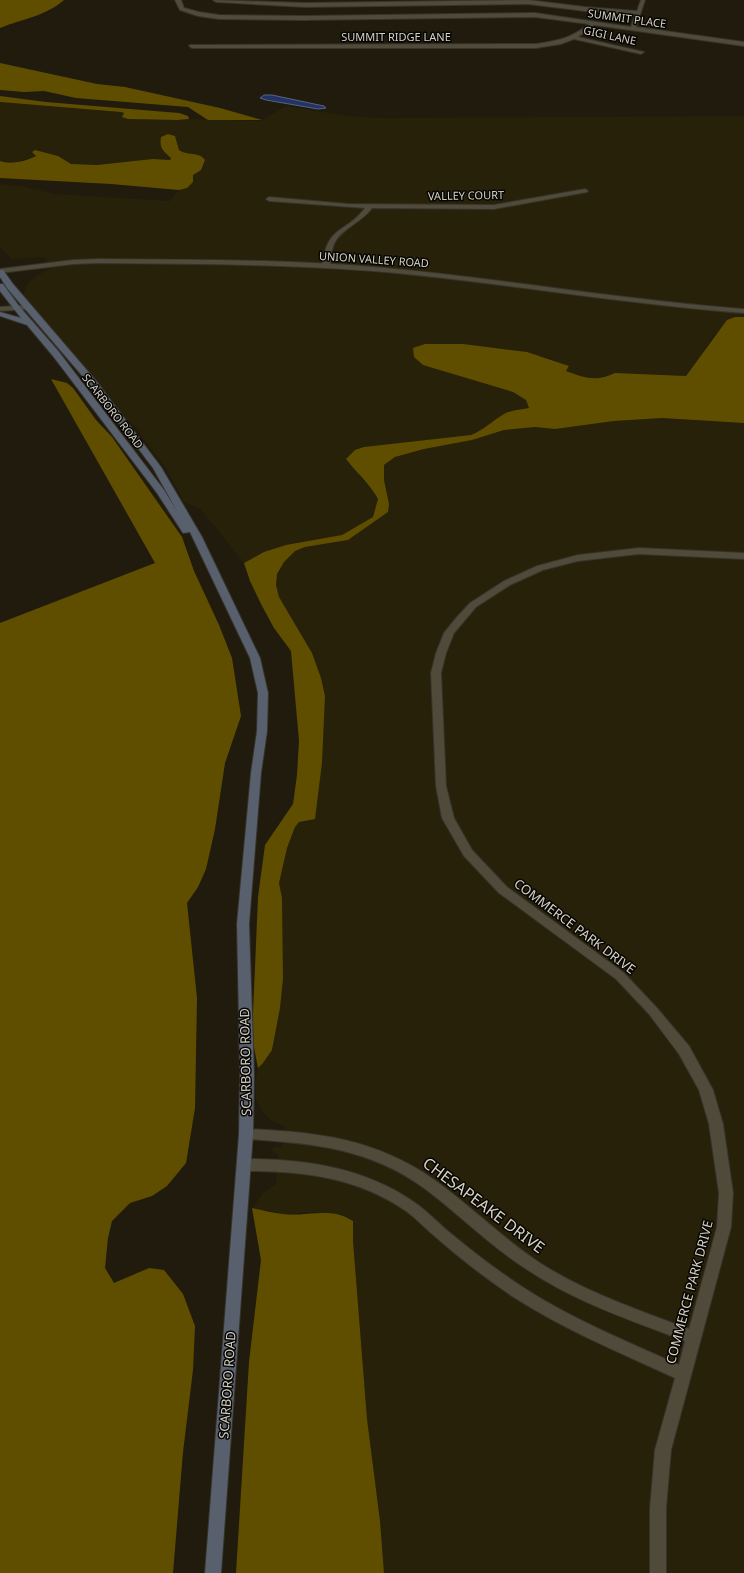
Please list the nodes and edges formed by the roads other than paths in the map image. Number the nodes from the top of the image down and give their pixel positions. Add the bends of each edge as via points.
1 (178, 0) edge
2 (216, 0) edge
3 (643, 0) edge
4 (638, 12) junction
5 (593, 23) junction
6 (633, 28) junction
7 (575, 38) junction
8 (744, 44) edge
9 (192, 46) dead end
10 (641, 52) dead end
11 (585, 191) dead end
12 (269, 200) dead end
13 (369, 207) junction
14 (326, 266) junction
15 (0, 271) edge
16 (0, 286) edge
17 (28, 307) junction
18 (16, 308) junction
19 (0, 309) edge
20 (744, 312) edge
21 (0, 314) edge
22 (29, 323) junction
23 (744, 556) edge
24 (208, 562) junction
25 (246, 1134) junction
26 (244, 1165) junction
27 (693, 1337) junction
28 (683, 1374) junction
29 (213, 1573) edge
30 (658, 1573) edge

1 - 5 street, SUMMIT PLACE via 182,9 219,17 516,14
2 - 4 street via 305,5 528,2
3 - 4 street
4 - 6 street
5 - 6 street, SUMMIT PLACE
5 - 7 street, SUMMIT RIDGE LANE
6 - 8 street, SUMMIT PLACE
7 - 9 street, SUMMIT RIDGE LANE via 536,46
7 - 10 street, GIGI LANE
11 - 13 street, VALLEY COURT via 494,207
12 - 13 street, VALLEY COURT
13 - 14 street via 362,217 336,236
14 - 15 street, UNION VALLEY ROAD via 99,261
14 - 20 street, UNION VALLEY ROAD via 427,274 690,308
15 - 17 main road, SCARBORO ROAD
16 - 18 main road, SCARBORO ROAD
17 - 18 street
17 - 24 main road, SCARBORO ROAD via 94,384 157,467 197,536
18 - 19 street
18 - 22 main road, SCARBORO ROAD
21 - 22 main road
22 - 24 main road, SCARBORO ROAD via 56,354 161,492
23 - 27 street, COMMERCE PARK DRIVE via 639,551 578,558 528,573 489,594 460,618 449,633 436,673 441,786 448,818 468,852 503,890 620,976 653,1011 684,1050 706,1090 716,1124 726,1200 724,1227
24 - 25 main road, SCARBORO ROAD via 255,658 263,692 262,731 243,924 248,1075
25 - 26 main road, SCARBORO ROAD
25 - 27 street, CHESAPEAKE DRIVE via 300,1137 339,1144 397,1165 428,1183 516,1254 552,1277 622,1311
26 - 28 street via 306,1166 364,1181 406,1204 483,1268 521,1294 557,1315
26 - 29 main road, SCARBORO ROAD
27 - 28 street, COMMERCE PARK DRIVE
28 - 30 street, COMMERCE PARK DRIVE via 663,1450 658,1508

